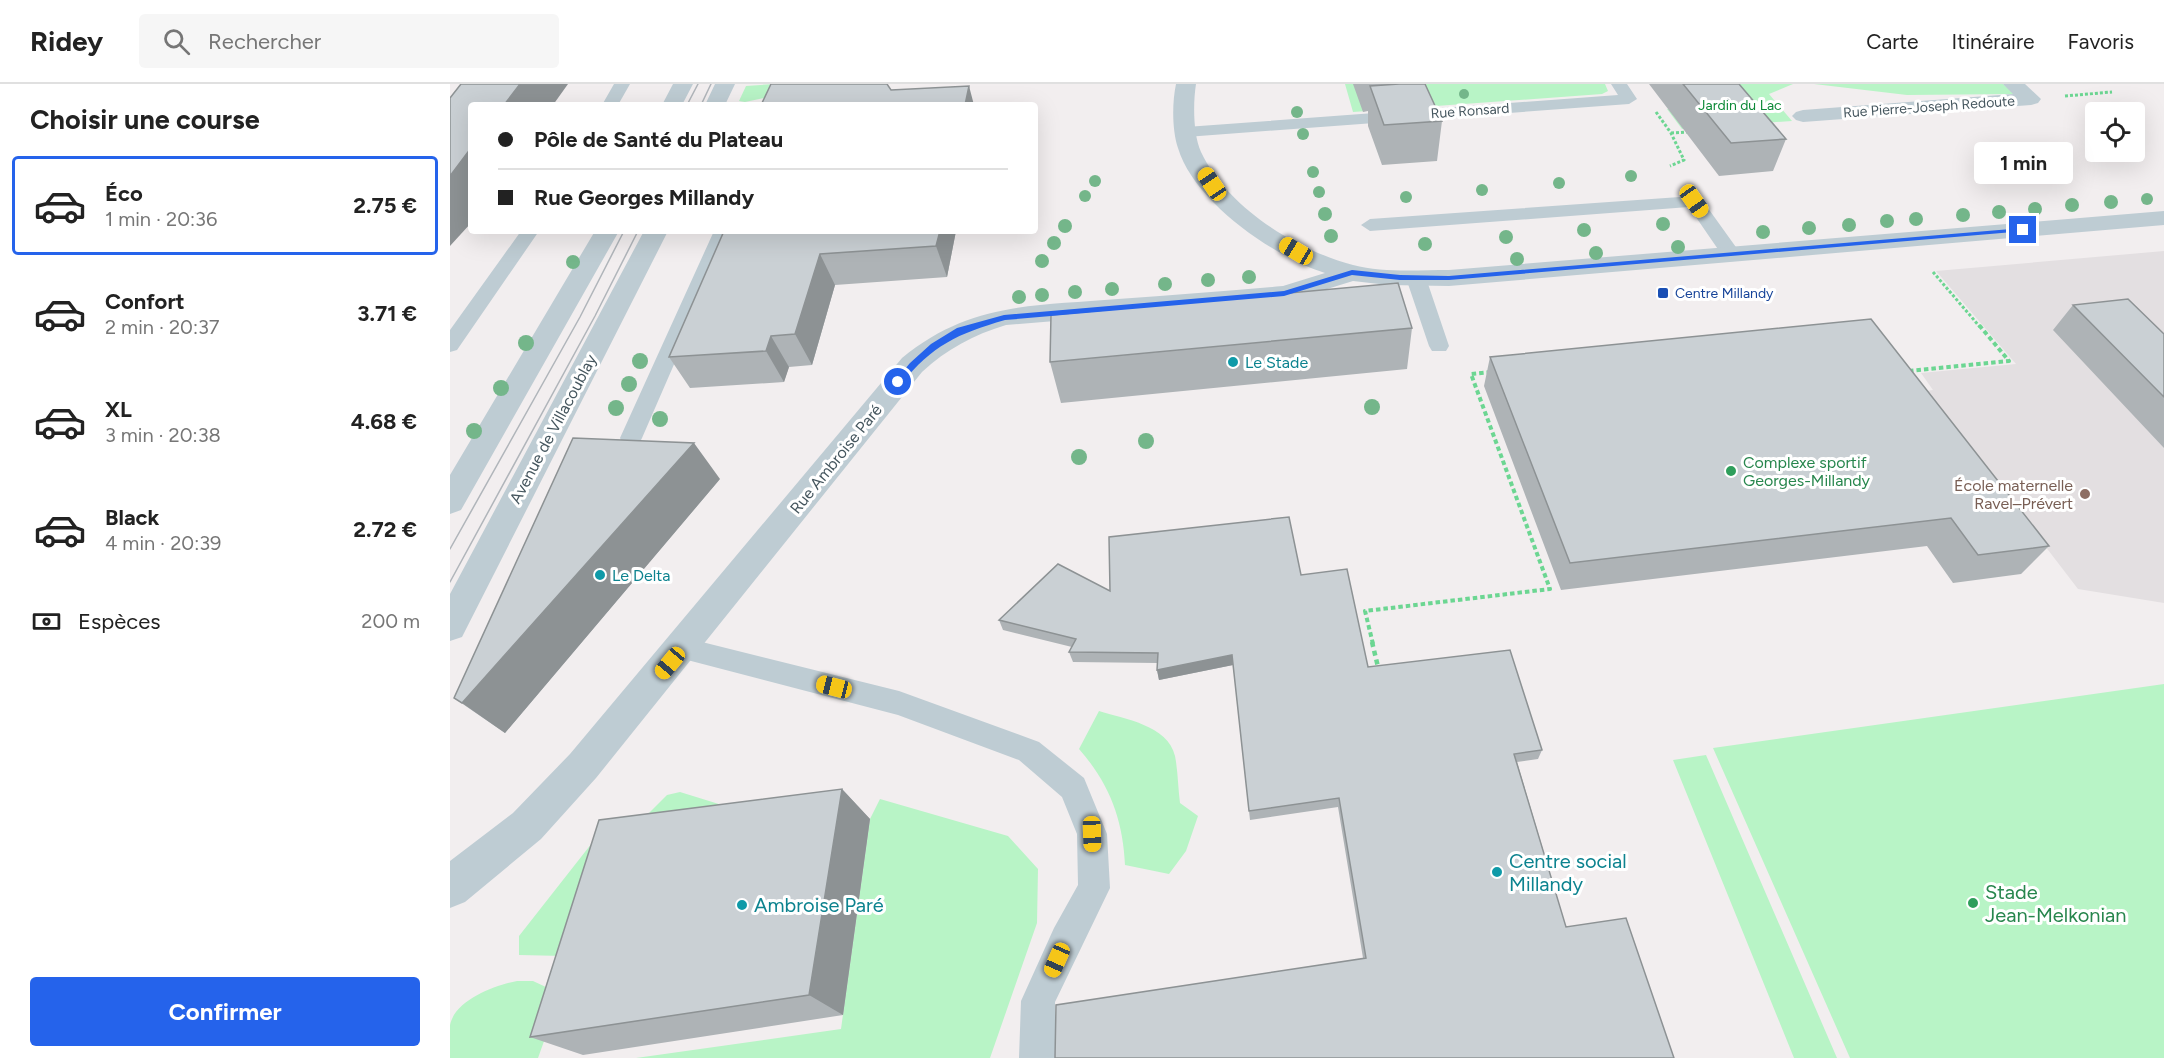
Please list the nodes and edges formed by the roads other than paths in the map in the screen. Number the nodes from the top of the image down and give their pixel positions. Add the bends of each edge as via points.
1 (622, 84) edge
2 (683, 84) edge
3 (725, 84) edge
4 (1186, 84) edge
5 (1619, 84) edge
6 (2013, 84) edge
7 (611, 102) edge
8 (674, 102) edge
9 (716, 102) edge
10 (1803, 116) dead end
11 (1186, 132) junction
12 (2164, 218) edge
13 (1370, 225) dead end
14 (528, 234) edge
15 (605, 234) edge
16 (654, 234) edge
17 (722, 234) edge
18 (1731, 254) junction
19 (1352, 273) junction
20 (1416, 278) junction
21 (450, 345) edge
22 (1439, 346) dead end
23 (631, 438) edge
24 (450, 502) edge
25 (450, 627) edge
26 (682, 648) junction
27 (450, 887) edge
28 (1037, 1058) edge

1 - 7 lane
2 - 8 street
3 - 9 street
4 - 11 street
5 - 11 lane, Rue Ronsard via 1629,99
6 - 10 street, Rue Pierre-Joseph Redoute via 2031,99
11 - 19 street via 1190,152 1226,204 1296,251
12 - 18 street
13 - 18 lane via 1694,201
14 - 21 lane
15 - 24 street
16 - 25 street, Avenue de Villacoublay
17 - 23 lane
18 - 20 street
19 - 20 street
19 - 26 street, Rue Ambroise Paré via 1284,294 1004,317 960,330 912,365
20 - 22 lane
26 - 27 street, Rue Ambroise Paré via 584,766 527,826
26 - 28 lane via 898,703 1029,751 1073,788 1092,834 1094,888 1038,1001

